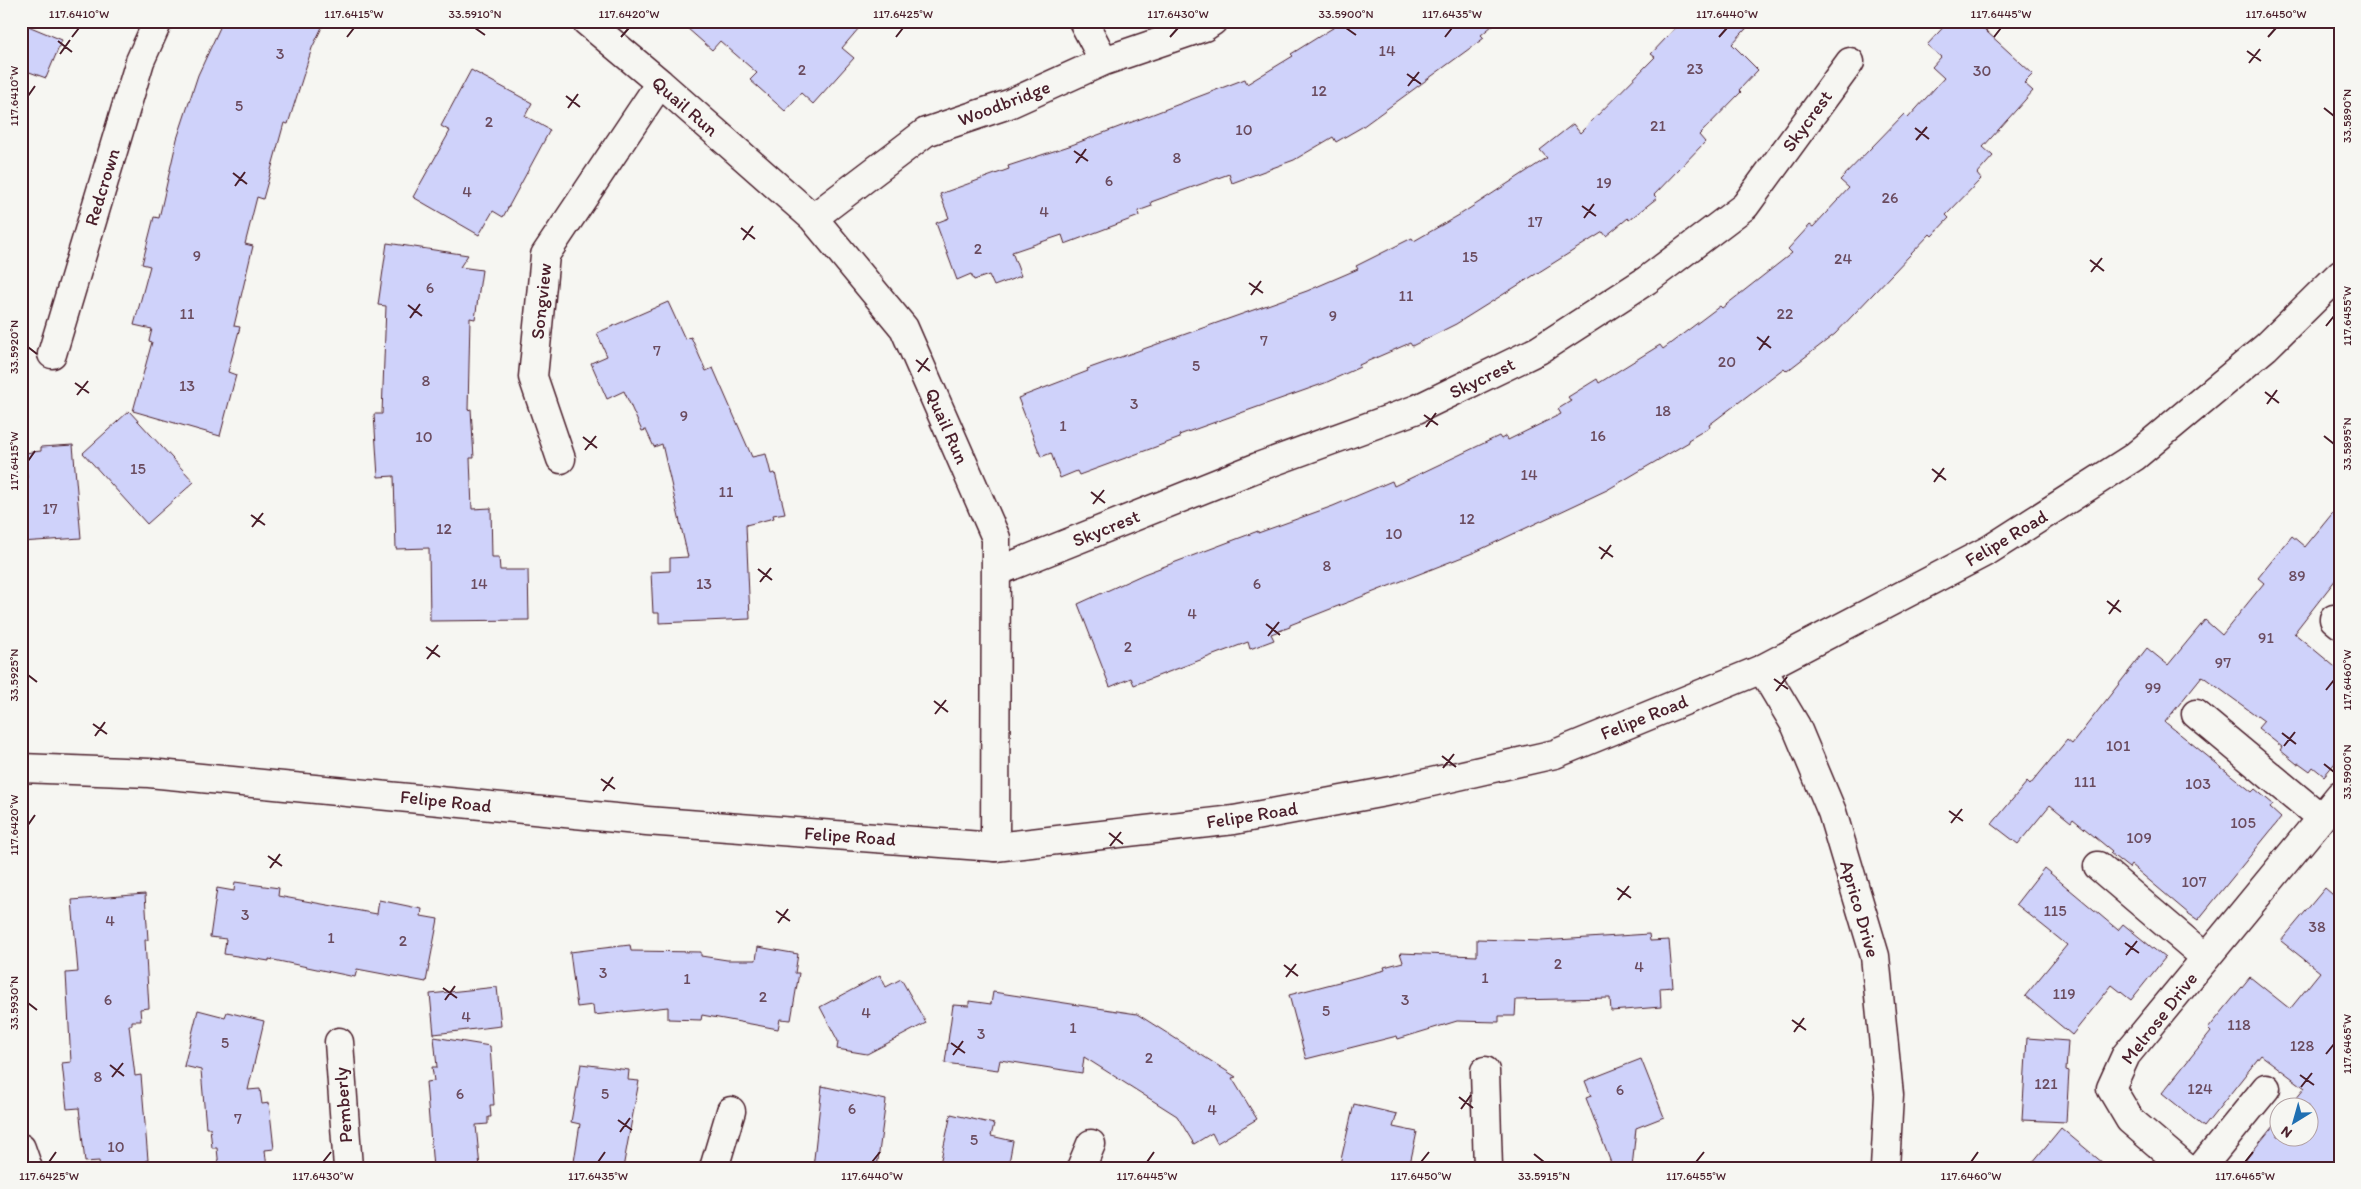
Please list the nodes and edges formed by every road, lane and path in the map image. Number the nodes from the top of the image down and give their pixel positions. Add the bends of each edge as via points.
1 (158, 21) edge
2 (586, 21) edge
3 (1083, 21) edge
4 (1213, 21) edge
5 (1104, 61) junction
6 (1850, 62) dead end
7 (660, 83) junction
8 (813, 218) junction
9 (2340, 274) edge
10 (52, 354) dead end
11 (561, 459) dead end
12 (996, 572) junction
13 (1762, 669) junction
14 (2196, 714) dead end
15 (21, 768) edge
16 (2340, 795) edge
17 (2321, 818) junction
18 (995, 847) junction
19 (2098, 866) dead end
20 (2206, 958) junction
21 (339, 1042) dead end
22 (1485, 1071) dead end
23 (2266, 1088) dead end
24 (731, 1111) dead end
25 (21, 1148) edge
26 (28, 1168) edge
27 (348, 1168) edge
28 (714, 1168) edge
29 (1488, 1168) edge
30 (1885, 1168) edge
31 (2186, 1168) edge
32 (2201, 1168) edge

1 - 10 street, Redcrown via 138,70
2 - 7 street, Quail Run
3 - 5 street
4 - 5 street, Woodbridge via 1204,27
5 - 8 street, Woodbridge via 1009,104 926,132
6 - 12 street, Skycrest via 1746,206 1647,280 1539,350 1417,410 1258,468
7 - 8 street, Quail Run
7 - 11 street, Songview via 545,254 533,377
8 - 12 street, Quail Run via 904,328 996,538
9 - 13 street, Felipe Road via 2266,347 2134,457 1989,550
12 - 18 street, Quail Run
13 - 18 street, Felipe Road via 1555,754 1402,789 1234,820
13 - 30 street, Aprico Drive via 1796,726 1832,812 1875,956 1889,1095
14 - 17 street
15 - 18 street, Felipe Road via 149,773 647,821
16 - 17 street, Melrose Drive
17 - 20 street, Melrose Drive
19 - 20 street, Melrose Drive
20 - 31 street, Melrose Drive via 2126,1055 2111,1088 2130,1120
21 - 27 street, Pemberly
22 - 29 street
23 - 32 street
24 - 28 street
25 - 26 street

